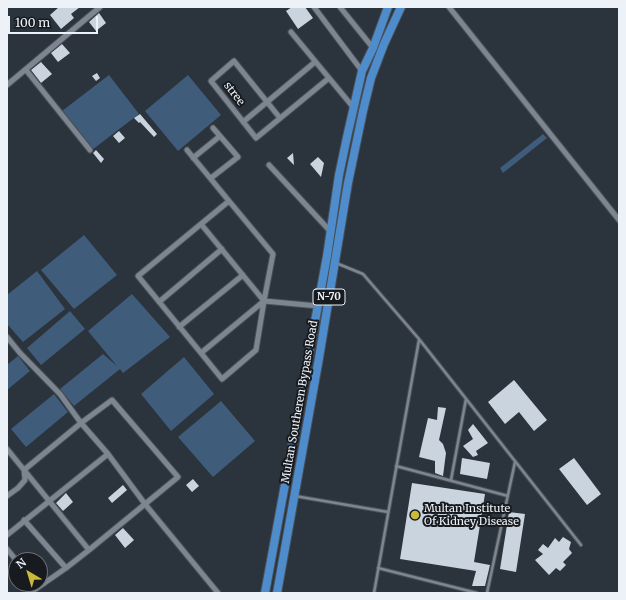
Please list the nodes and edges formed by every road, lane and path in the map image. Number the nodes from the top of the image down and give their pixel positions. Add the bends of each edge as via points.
1 (100, 7) edge
2 (314, 7) edge
3 (340, 7) edge
4 (388, 7) edge
5 (401, 7) edge
6 (449, 7) edge
7 (291, 32) dead end
8 (373, 48) junction
9 (315, 62) junction
10 (26, 70) junction
11 (362, 71) junction
12 (329, 78) junction
13 (7, 85) edge
14 (267, 102) junction
15 (353, 107) junction
16 (280, 118) junction
17 (243, 122) junction
18 (213, 128) dead end
19 (220, 136) junction
20 (90, 150) dead end
21 (187, 150) dead end
22 (193, 158) junction
23 (269, 164) dead end
24 (211, 178) junction
25 (229, 201) junction
26 (619, 220) edge
27 (201, 224) junction
28 (331, 232) junction
29 (222, 249) junction
30 (335, 263) junction
31 (243, 275) junction
32 (264, 301) junction
33 (159, 302) junction
34 (318, 306) junction
35 (179, 327) junction
36 (7, 337) edge
37 (419, 339) junction
38 (201, 353) junction
39 (466, 398) junction
40 (81, 423) junction
41 (7, 449) edge
42 (108, 454) junction
43 (515, 461) junction
44 (396, 466) junction
45 (24, 470) junction
46 (450, 480) junction
47 (7, 496) edge
48 (295, 496) junction
49 (508, 496) junction
50 (49, 501) junction
51 (145, 504) junction
52 (388, 512) junction
53 (24, 520) junction
54 (7, 535) edge
55 (581, 546) dead end
56 (89, 550) junction
57 (66, 568) junction
58 (378, 568) junction
59 (48, 578) edge
60 (218, 593) edge
61 (265, 593) edge
62 (277, 593) edge
63 (374, 593) edge
64 (477, 593) edge
65 (487, 593) edge

1 - 10 street
2 - 11 street
3 - 8 street
4 - 8 highway, Multan Southeren Bypass Road / N-70
5 - 30 highway, Multan Southeren Bypass Road / N-70 via 371,78 348,183
6 - 26 street
7 - 9 street
8 - 11 highway, Multan Southeren Bypass Road / N-70
9 - 12 street
9 - 14 street
10 - 13 street
10 - 20 street
11 - 15 highway, Multan Southeren Bypass Road / N-70
12 - 15 street
12 - 16 street, stree
14 - 16 street, stree
14 - 17 street
14 - 17 street, stree via 234,61 211,81
15 - 28 highway, Multan Southeren Bypass Road / N-70
16 - 17 street, stree via 256,138
18 - 19 street
19 - 22 street
19 - 24 street via 238,157
21 - 22 street
22 - 24 street
23 - 28 street
24 - 25 street
25 - 27 street
25 - 32 street via 273,254
27 - 29 street
27 - 33 street via 138,276
28 - 34 highway, Multan Southeren Bypass Road / N-70
29 - 31 street
29 - 33 street
30 - 37 lane via 363,274
30 - 48 highway, Multan Southeren Bypass Road / N-70
31 - 32 street
31 - 35 street
32 - 34 street
32 - 38 street
32 - 38 street via 256,350 222,379
33 - 35 street
34 - 61 highway, Multan Southeren Bypass Road / N-70
35 - 38 street
36 - 40 street via 60,394
37 - 39 lane
37 - 44 lane
39 - 43 lane
39 - 46 lane
40 - 42 street
40 - 45 street
40 - 51 street via 112,400 178,477
41 - 45 street
42 - 50 street
42 - 51 street
43 - 49 lane
43 - 55 lane
44 - 46 lane
44 - 52 lane
45 - 47 street via 25,480
45 - 50 street
46 - 49 lane
48 - 52 lane
48 - 62 highway, Multan Southeren Bypass Road / N-70
49 - 65 lane
50 - 53 street
50 - 56 street
51 - 56 street
51 - 60 street
52 - 58 lane
53 - 54 street
53 - 57 street
56 - 57 street
57 - 59 street
58 - 63 lane
58 - 64 lane

